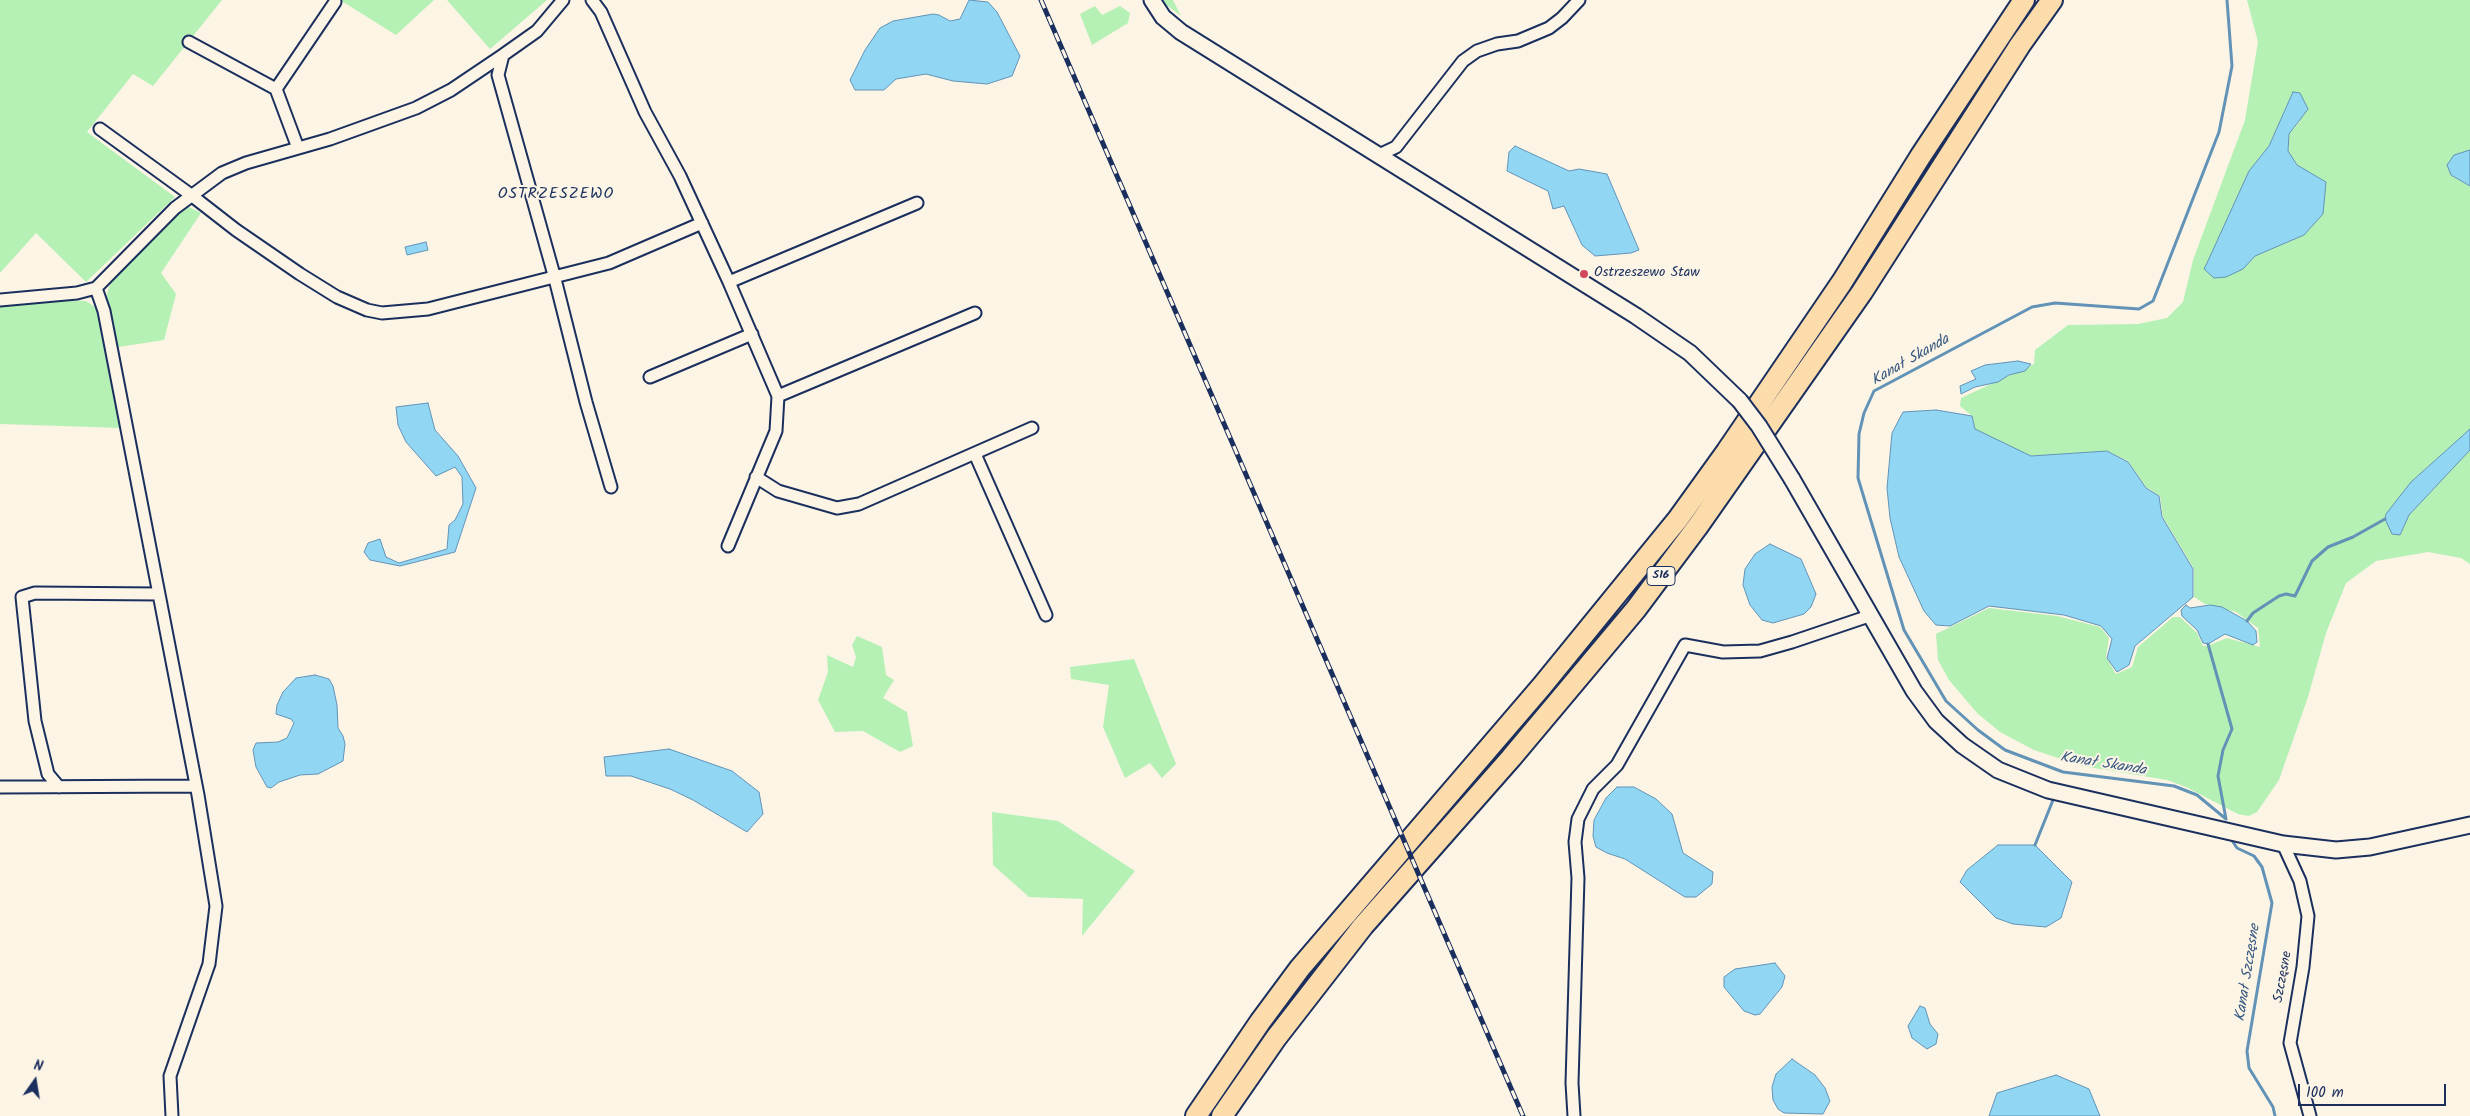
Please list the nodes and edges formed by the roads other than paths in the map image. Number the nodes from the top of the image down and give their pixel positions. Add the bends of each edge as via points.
1 (563, 0) edge
2 (592, 0) edge
3 (1152, 0) edge
4 (1579, 0) edge
5 (2024, 0) edge
6 (2052, 0) edge
7 (335, 2) dead end
8 (189, 42) dead end
9 (504, 55) junction
10 (276, 89) junction
11 (100, 129) dead end
12 (298, 148) junction
13 (1379, 156) junction
14 (191, 194) junction
15 (918, 203) dead end
16 (702, 223) junction
17 (554, 275) junction
18 (729, 282) junction
19 (96, 288) junction
20 (0, 300) edge
21 (975, 313) dead end
22 (752, 334) junction
23 (650, 377) dead end
24 (778, 396) junction
25 (1032, 428) dead end
26 (975, 454) junction
27 (756, 477) junction
28 (611, 487) dead end
29 (728, 546) dead end
30 (160, 594) junction
31 (1046, 615) dead end
32 (1869, 616) junction
33 (196, 786) junction
34 (0, 787) edge
35 (59, 787) junction
36 (2470, 825) edge
37 (2283, 844) junction
38 (172, 1116) edge
39 (1196, 1116) edge
40 (1222, 1116) edge
41 (1574, 1116) edge
42 (2310, 1116) edge

1 - 9 street via 537,31
2 - 16 street via 601,12 644,112
3 - 13 street via 1163,17 1181,32
4 - 13 street via 1549,28 1518,41 1477,52 1463,61 1396,147
5 - 39 highway, S16 via 1837,290 1678,519 1542,686 1300,968
6 - 40 highway, S16 via 1862,292 1698,526 1630,617 1363,926 1276,1038
7 - 10 street
8 - 10 street
9 - 12 street via 451,90 416,108
9 - 17 street via 498,75
10 - 12 street
11 - 14 street
12 - 14 street via 222,173
13 - 32 street, bridge via 1682,348 1720,380 1760,426
14 - 17 street via 300,274 337,297 367,310 382,313 428,309
14 - 19 street
15 - 18 street
16 - 17 street via 609,263
16 - 18 street
17 - 28 street
18 - 22 street
19 - 20 street via 77,293
19 - 30 street via 104,311
21 - 24 street
22 - 23 street
22 - 24 street
24 - 27 street via 776,432
25 - 26 street
26 - 27 street via 859,504 837,508 778,491
26 - 31 street
27 - 29 street
30 - 33 street
30 - 35 street via 35,593 22,597 35,721 48,774
32 - 37 street via 1936,721 1962,745 1998,770 2048,790
32 - 41 street via 1760,651 1723,652 1685,645 1617,764 1593,789 1578,819 1575,842 1578,878 1572,1083
33 - 35 street
33 - 38 street via 216,906 209,964 170,1076
34 - 35 street
36 - 37 street via 2370,847 2336,850
37 - 42 street, Szczęsne via 2300,881 2308,916 2290,1043

